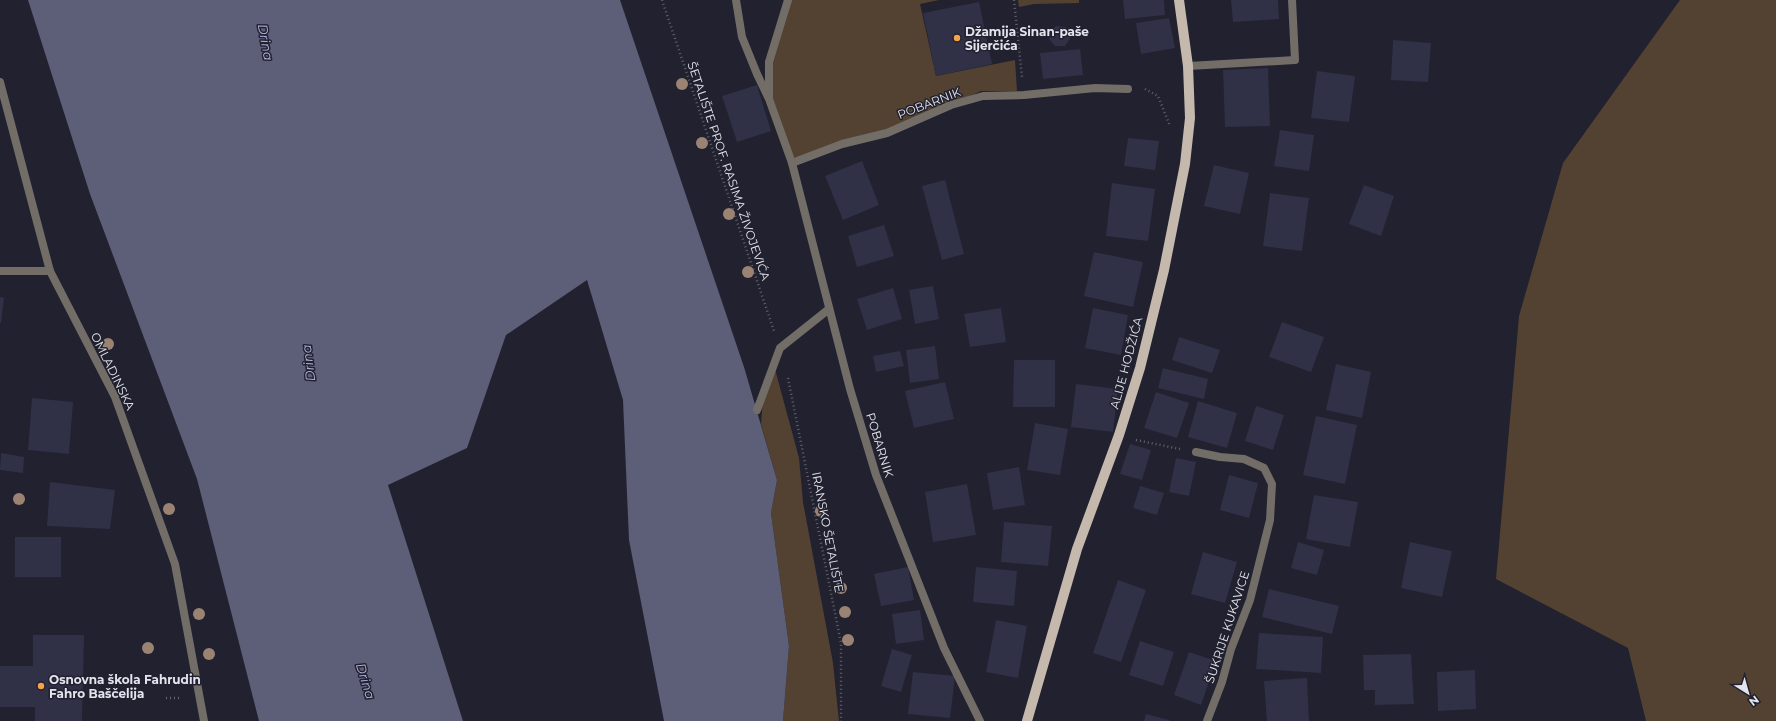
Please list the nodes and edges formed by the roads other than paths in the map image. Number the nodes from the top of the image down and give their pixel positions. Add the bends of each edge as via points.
1 (736, 0) edge
2 (788, 0) edge
3 (1179, 0) edge
4 (1292, 0) edge
5 (1188, 66) junction
6 (0, 82) edge
7 (1128, 89) road end
8 (769, 99) junction
9 (792, 164) junction
10 (0, 271) edge
11 (50, 271) junction
12 (829, 309) junction
13 (757, 410) dead end
14 (1196, 452) road end
15 (204, 721) edge
16 (980, 721) edge
17 (1027, 721) edge
18 (1206, 721) edge

1 - 8 street, POBARNIK via 742,37
2 - 8 street, POBARNIK via 769,62
3 - 5 main road, ALIJE HODŽIĆA
4 - 5 street via 1295,60
5 - 17 main road, ALIJE HODŽIĆA via 1190,118 1185,164 1140,368 1119,435 1077,549
6 - 11 street, OMLADINSKA
7 - 9 street, POBARNIK via 1095,88 983,96 952,104 887,133 842,144
8 - 9 street, POBARNIK
9 - 12 street, POBARNIK
10 - 11 street
11 - 15 street, OMLADINSKA via 115,397 176,564
12 - 13 street via 780,348
12 - 16 street, POBARNIK via 876,475 944,648
14 - 18 street, ŠUKRIJE KUKAVICE via 1244,460 1264,468 1272,484 1270,520 1250,600

